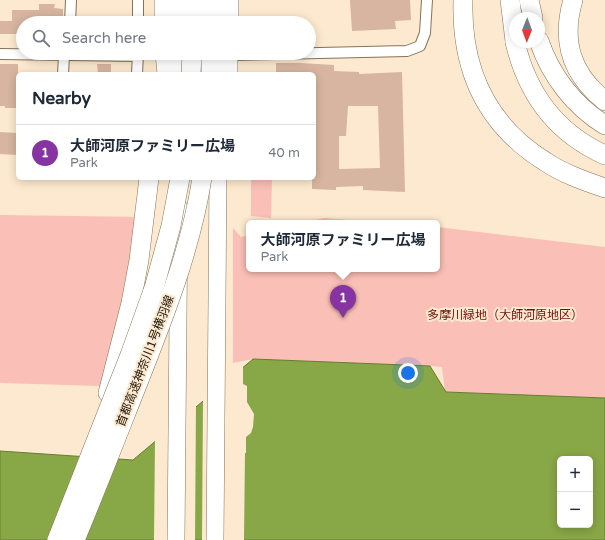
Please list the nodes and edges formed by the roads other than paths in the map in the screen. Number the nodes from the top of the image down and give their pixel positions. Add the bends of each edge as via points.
1 (70, 0) edge
2 (138, 0) edge
3 (155, 0) edge
4 (164, 0) edge
5 (179, 0) edge
6 (193, 0) edge
7 (211, 0) edge
8 (218, 0) edge
9 (229, 0) edge
10 (427, 0) edge
11 (463, 0) edge
12 (510, 0) edge
13 (529, 0) edge
14 (573, 0) edge
15 (511, 12) edge
16 (532, 12) edge
17 (70, 16) edge
18 (138, 16) edge
19 (155, 16) edge
20 (164, 16) edge
21 (179, 16) edge
22 (193, 16) edge
23 (211, 16) edge
24 (218, 16) edge
25 (229, 16) edge
26 (517, 48) edge
27 (542, 48) edge
28 (316, 53) edge
29 (0, 54) edge
30 (16, 54) edge
31 (66, 60) edge
32 (141, 60) edge
33 (146, 60) edge
34 (171, 60) edge
35 (186, 60) edge
36 (219, 64) edge
37 (179, 69) edge
38 (64, 72) edge
39 (138, 72) edge
40 (153, 72) edge
41 (605, 101) edge
42 (605, 125) edge
43 (605, 154) edge
44 (149, 180) edge
45 (175, 180) edge
46 (180, 180) edge
47 (202, 180) edge
48 (213, 180) edge
49 (218, 180) edge
50 (605, 188) edge
51 (175, 228) junction
52 (171, 294) junction
53 (94, 446) junction
54 (57, 540) edge
55 (76, 540) edge
56 (176, 540) edge
57 (215, 540) edge

1 - 17 street
2 - 18 street
3 - 19 highway
4 - 20 highway
5 - 21 main road
6 - 22 highway
7 - 23 highway
8 - 24 main road
9 - 25 highway
10 - 28 street via 425,33 420,46 407,51
11 - 50 highway via 466,53 487,104 498,120 528,150 547,163
12 - 15 highway
13 - 16 highway
14 - 41 highway via 568,39 574,65
26 - 43 highway via 524,74 541,103 564,129
27 - 42 highway via 564,89 583,110
29 - 30 street
31 - 38 street
32 - 39 street
33 - 40 highway
34 - 37 highway
35 - 37 highway, bridge
36 - 37 street
44 - 53 highway, bridge via 143,236 131,303
45 - 51 highway, bridge
46 - 51 highway, 首都高速神奈川1号横羽線, bridge
47 - 52 highway, 首都高速神奈川1号横羽線, bridge via 193,223
48 - 52 highway, bridge via 206,210 193,246
49 - 57 main road
51 - 53 highway, 首都高速神奈川1号横羽線, bridge
51 - 56 main road, bridge
52 - 55 highway, 首都高速神奈川1号横羽線, bridge
53 - 54 highway, 首都高速神奈川1号横羽線, bridge

